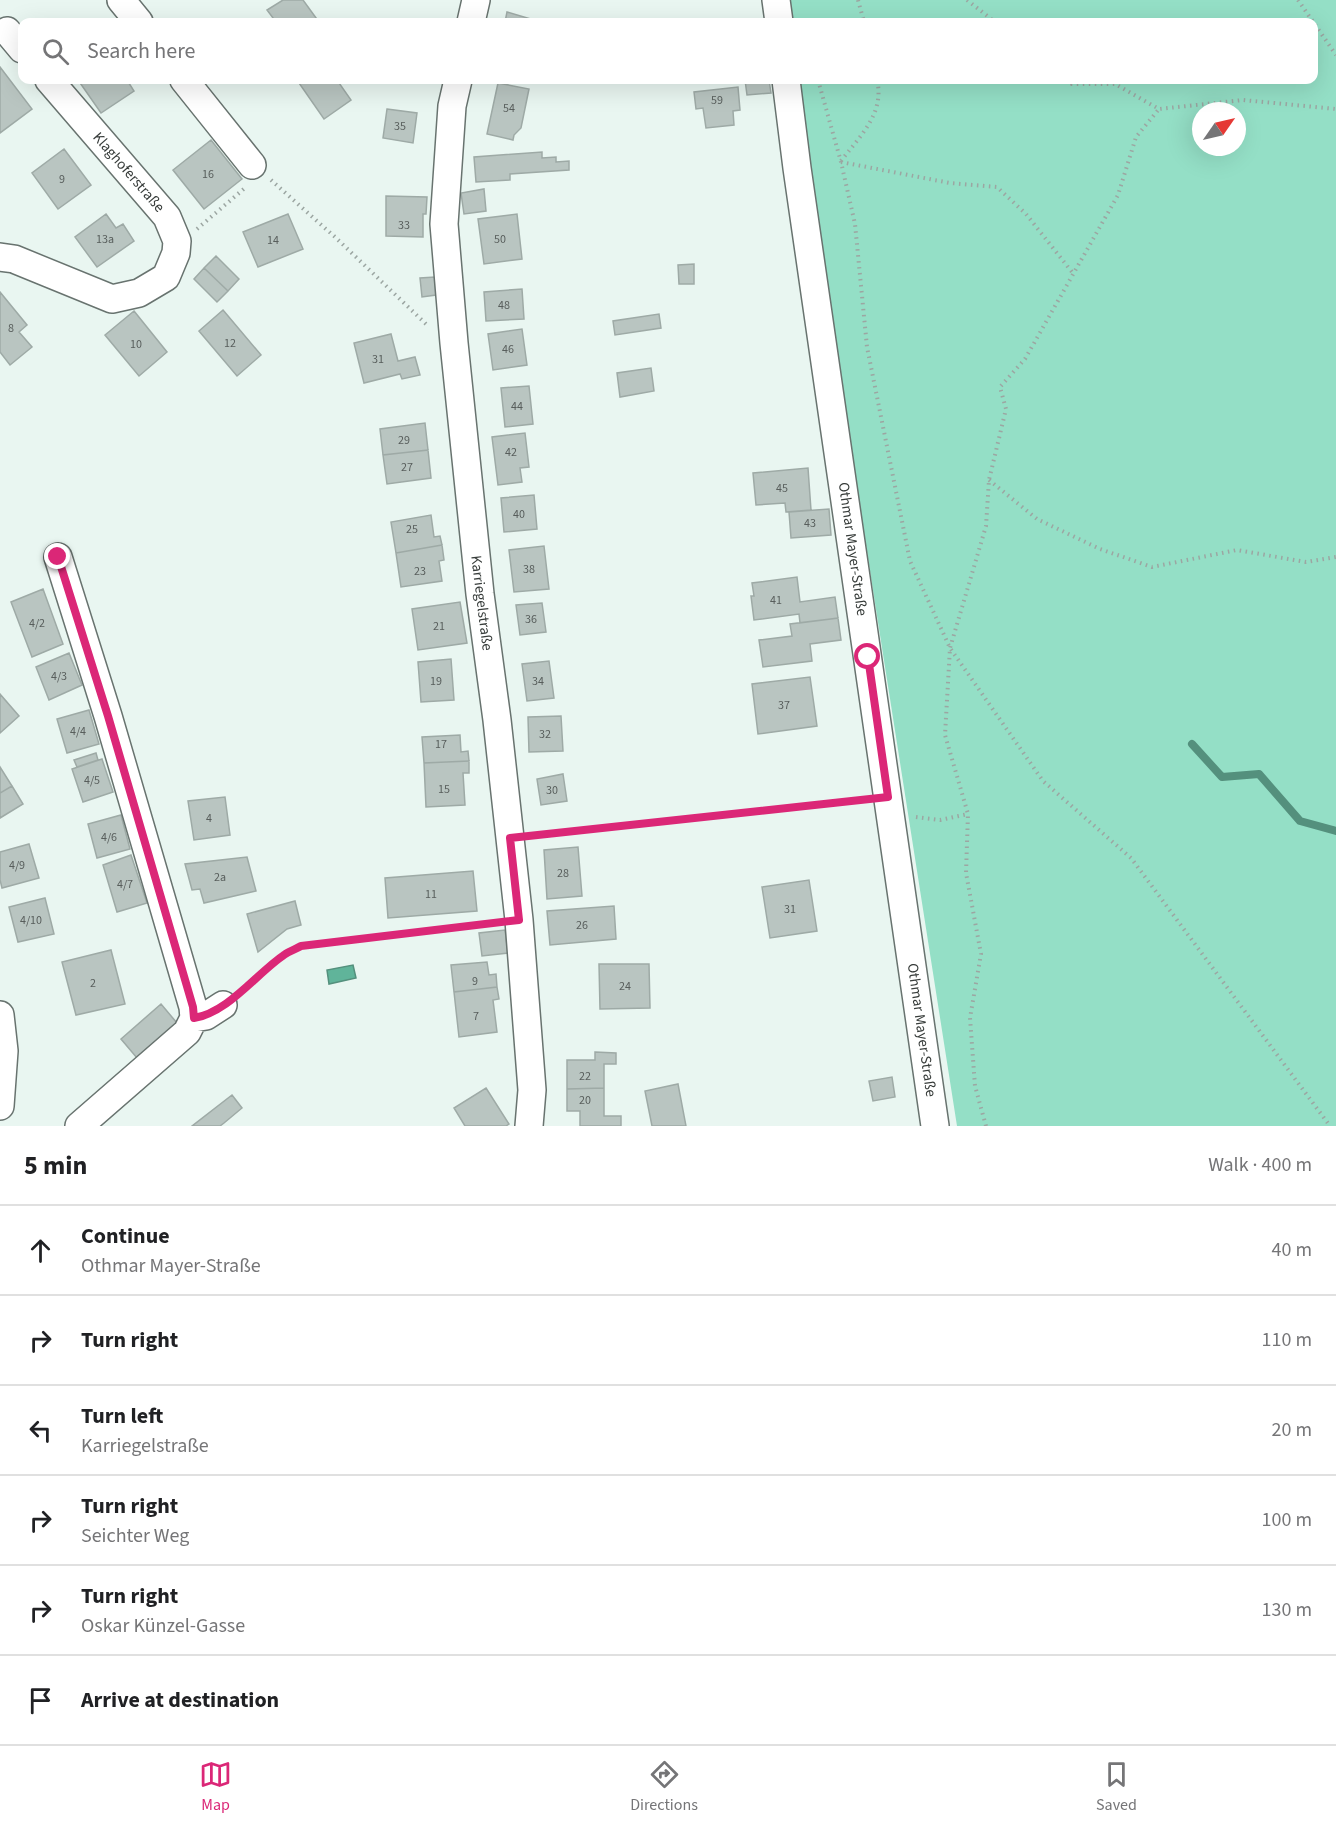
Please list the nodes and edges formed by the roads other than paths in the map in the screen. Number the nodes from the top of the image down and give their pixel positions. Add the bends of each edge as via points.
1 (121, 0) edge
2 (476, 0) edge
3 (776, 0) edge
4 (136, 18) edge
5 (472, 18) edge
6 (778, 18) edge
7 (52, 84) edge
8 (187, 84) edge
9 (457, 84) edge
10 (786, 84) edge
11 (257, 168) road end
12 (0, 257) edge
13 (58, 557) dead end
14 (223, 1005) road end
15 (0, 1015) edge
16 (194, 1018) junction
17 (0, 1106) edge
18 (79, 1126) edge
19 (529, 1126) edge
20 (935, 1126) edge

1 - 4 street
2 - 5 street
3 - 6 street
7 - 12 street, Klaghoferstraße via 167,217 177,240 176,253 166,277 139,293 112,299 14,259
8 - 11 street
9 - 19 street, Karriegelstraße via 452,106 444,224 480,594 519,920 532,1090
10 - 20 street, Othmar Mayer-Straße
13 - 16 street
14 - 16 street via 206,1016
15 - 17 street via 4,1051
16 - 18 street via 187,1032

